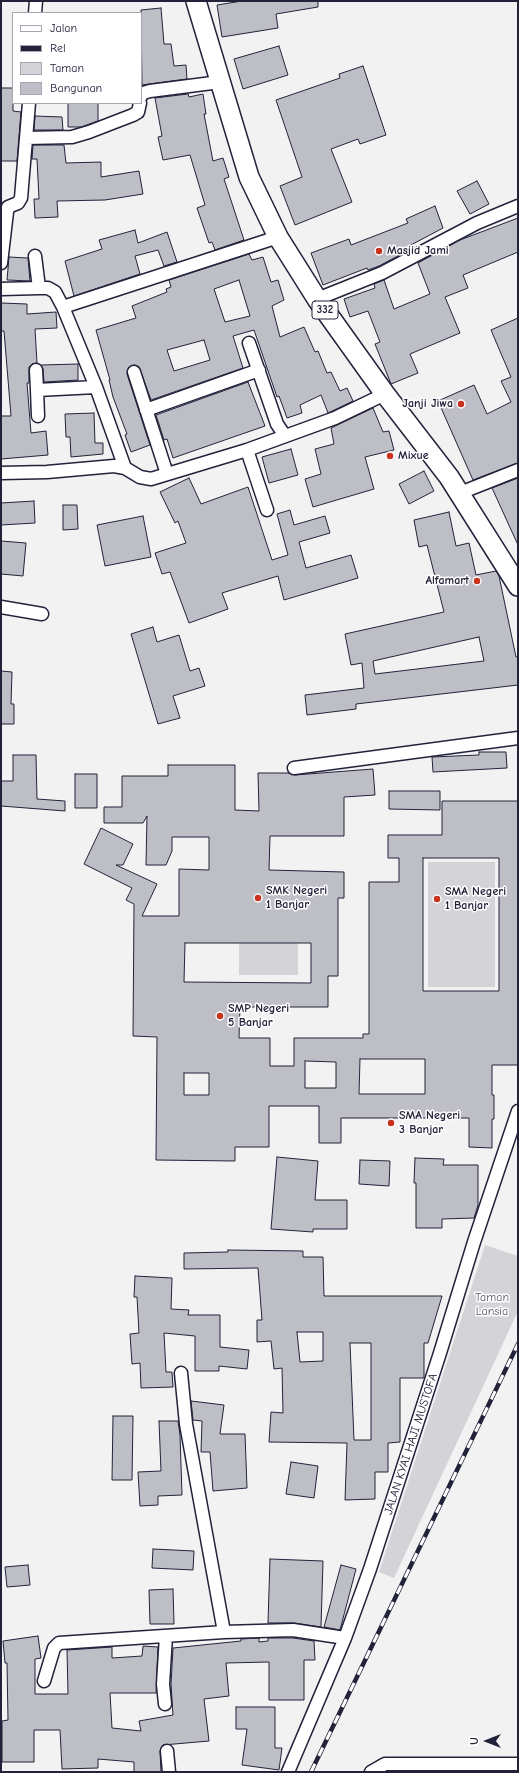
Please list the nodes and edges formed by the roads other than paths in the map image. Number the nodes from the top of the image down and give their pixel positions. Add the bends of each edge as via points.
1 (36, 1) edge
2 (196, 1) edge
3 (35, 12) edge
4 (220, 82) junction
5 (142, 94) edge
6 (29, 104) edge
7 (140, 104) edge
8 (26, 138) junction
9 (518, 206) edge
10 (278, 237) junction
11 (35, 256) dead end
12 (1, 264) edge
13 (1, 288) edge
14 (39, 288) junction
15 (317, 300) junction
16 (63, 307) junction
17 (249, 343) dead end
18 (36, 370) dead end
19 (259, 370) junction
20 (134, 372) dead end
21 (96, 387) junction
22 (37, 390) junction
23 (386, 394) junction
24 (146, 410) junction
25 (38, 416) dead end
26 (285, 436) junction
27 (247, 450) junction
28 (125, 468) junction
29 (518, 470) edge
30 (1, 473) edge
31 (167, 474) junction
32 (460, 493) junction
33 (267, 510) dead end
34 (518, 586) edge
35 (1, 607) edge
36 (42, 614) dead end
37 (518, 738) edge
38 (294, 768) dead end
39 (518, 1111) edge
40 (181, 1373) dead end
41 (224, 1632) junction
42 (166, 1636) junction
43 (345, 1638) junction
44 (44, 1681) dead end
45 (165, 1704) dead end
46 (167, 1751) dead end
47 (518, 1764) edge
48 (169, 1772) edge
49 (288, 1772) edge
50 (371, 1772) edge

1 - 3 street
2 - 4 main road, 332
4 - 5 street via 150,91
4 - 10 main road, 332 via 249,177
6 - 8 street
7 - 8 street via 138,112 133,115 89,132 72,137
8 - 12 street via 21,198 18,203 8,207 6,212
9 - 15 street via 477,223 382,273
10 - 15 main road, 332
10 - 16 street
11 - 14 street
13 - 14 street
14 - 16 street via 48,288 55,292
15 - 23 main road, 332
16 - 21 street
17 - 19 street
18 - 22 street
19 - 24 street
19 - 26 street via 277,424
20 - 24 street
21 - 22 street
21 - 28 street
22 - 25 street
23 - 26 street via 335,418
23 - 32 main road, 332
24 - 31 street
26 - 27 street
27 - 31 street
27 - 33 street
28 - 30 street via 114,466
28 - 31 street via 140,477 151,479
29 - 32 street
32 - 34 main road, 332
35 - 36 street
37 - 38 street
39 - 43 street, JALAN KYAI HAJI MUSTOFA via 370,1569
40 - 41 street via 186,1424
41 - 42 street
41 - 43 street via 293,1630
42 - 44 street via 59,1643 54,1648
42 - 45 street via 163,1684
43 - 49 street, JALAN KYAI HAJI MUSTOFA
46 - 48 street
47 - 50 street via 385,1764

